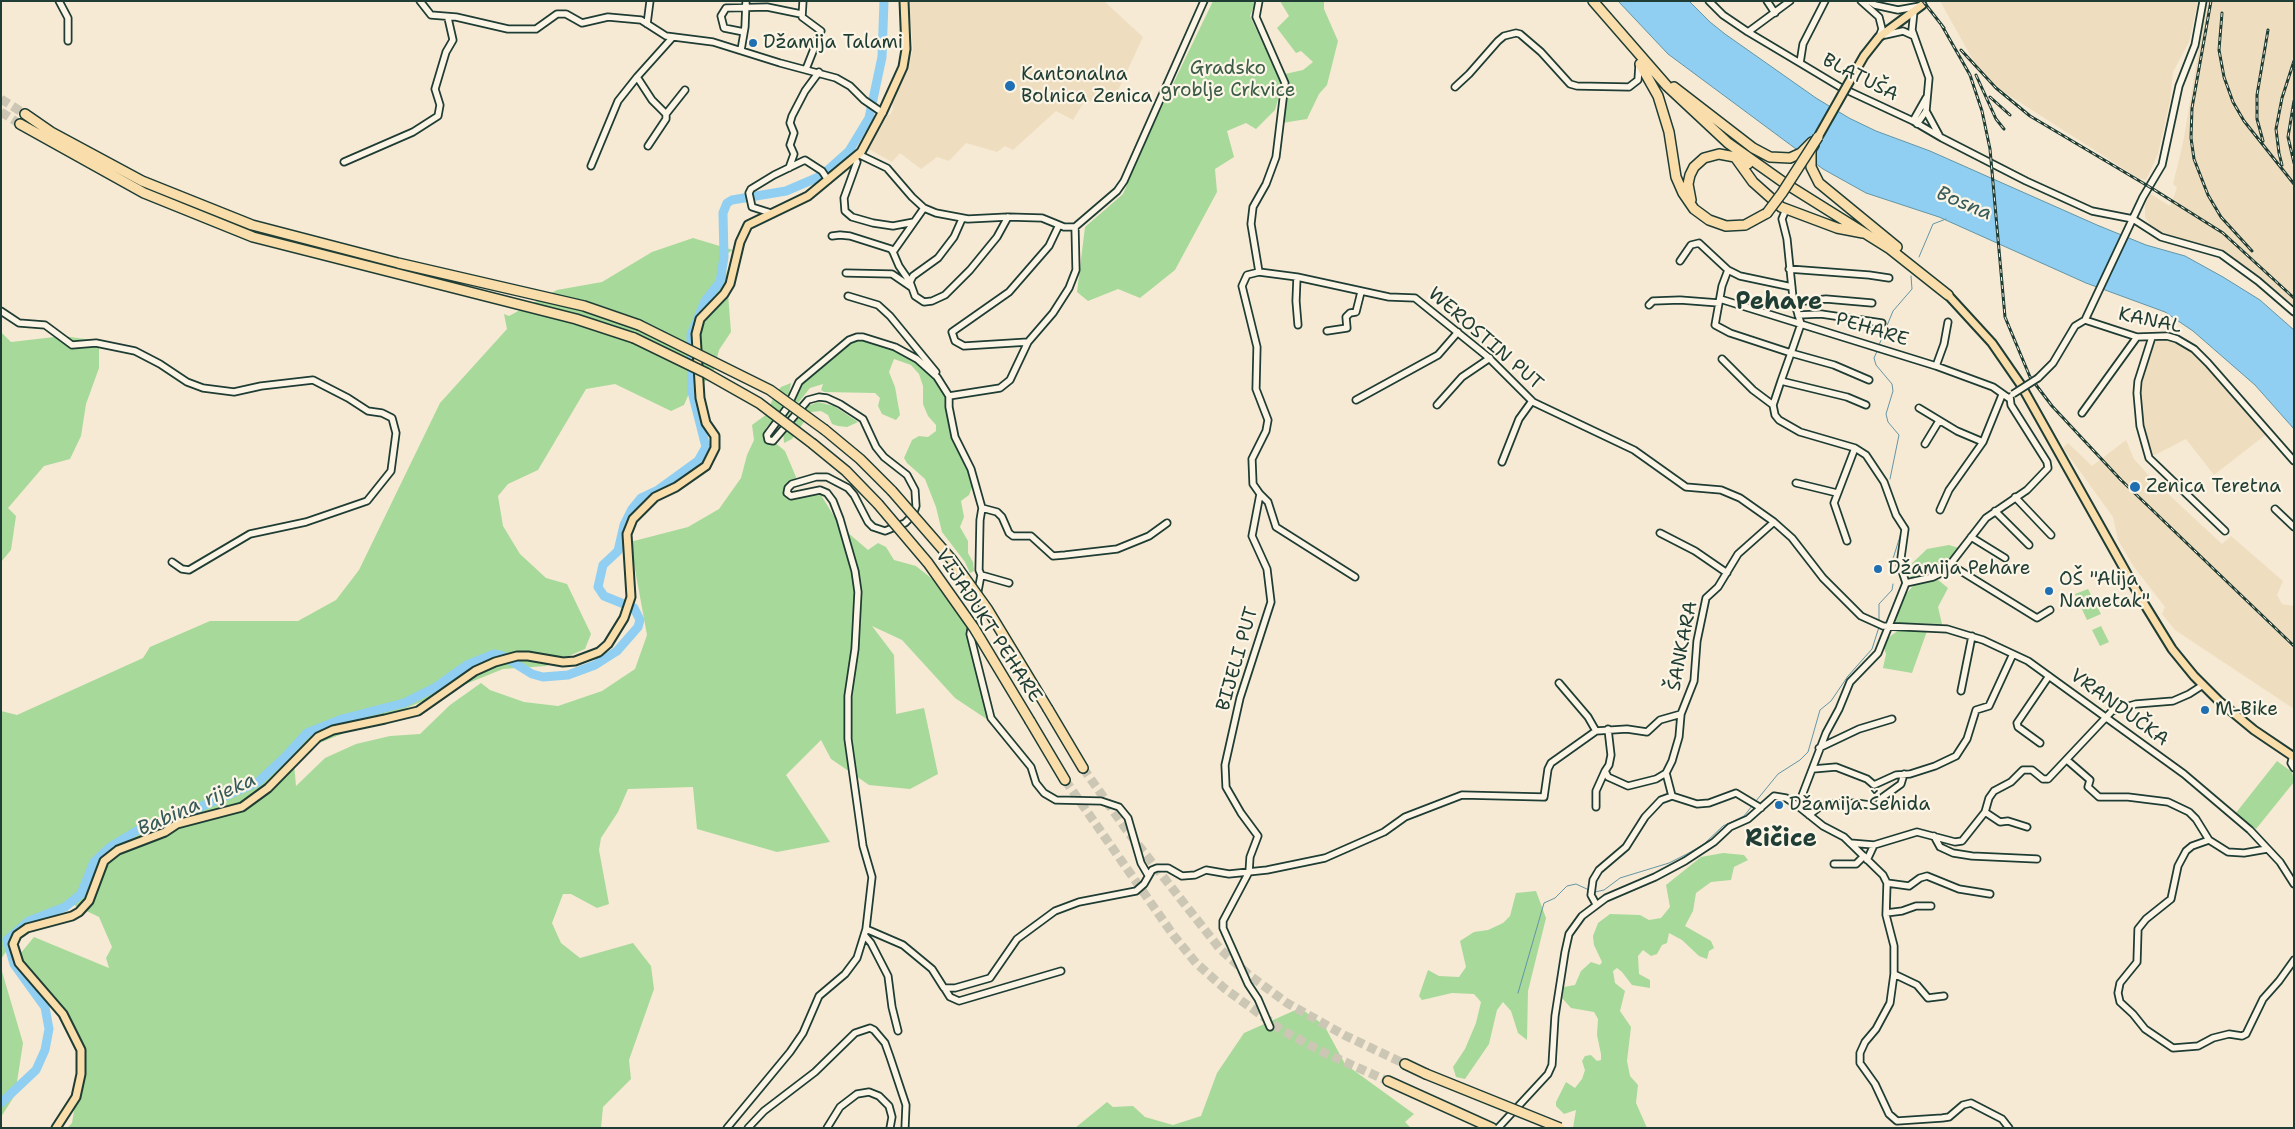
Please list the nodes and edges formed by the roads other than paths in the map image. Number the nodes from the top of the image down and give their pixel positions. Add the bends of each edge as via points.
1 (59, 1) edge
2 (420, 1) edge
3 (650, 1) edge
4 (802, 1) edge
5 (904, 1) edge
6 (1204, 1) edge
7 (1259, 1) edge
8 (1592, 1) edge
9 (1709, 1) edge
10 (1767, 1) edge
11 (1790, 1) edge
12 (1861, 1) edge
13 (1869, 1) edge
14 (2202, 1) edge
15 (1825, 2) edge
16 (746, 4) edge
17 (1922, 5) joint
18 (1914, 11) junction
19 (1775, 13) junction
20 (801, 14) junction
21 (448, 18) junction
22 (647, 24) junction
23 (1616, 29) junction
24 (744, 32) junction
25 (1748, 32) junction
26 (672, 38) junction
27 (1879, 38) junction
28 (1915, 38) junction
29 (68, 41) dead end
30 (740, 50) junction
31 (1639, 63) junction
32 (1800, 63) junction
33 (806, 69) junction
34 (819, 72) junction
35 (637, 77) junction
36 (1455, 87) dead end
37 (685, 90) dead end
38 (1928, 94) junction
39 (879, 111) junction
40 (1926, 111) junction
41 (25, 114) tunnel mouth
42 (666, 114) junction
43 (1915, 123) junction
44 (20, 124) tunnel mouth
45 (1818, 137) junction
46 (1942, 138) junction
47 (648, 146) dead end
48 (857, 157) junction
49 (1735, 157) junction
50 (344, 162) dead end
51 (591, 166) dead end
52 (789, 168) junction
53 (826, 176) junction
54 (1814, 201) junction
55 (924, 208) junction
56 (1786, 209) junction
57 (771, 214) junction
58 (1008, 216) junction
59 (1703, 216) junction
60 (962, 219) junction
61 (2133, 219) junction
62 (914, 222) junction
63 (1059, 225) junction
64 (1075, 227) junction
65 (1866, 233) junction
66 (832, 236) dead end
67 (893, 252) junction
68 (1680, 261) dead end
69 (1728, 270) junction
70 (1789, 270) junction
71 (1259, 272) junction
72 (846, 273) dead end
73 (1297, 277) junction
74 (1889, 278) dead end
75 (910, 284) junction
76 (1792, 287) junction
77 (1360, 292) junction
78 (1948, 295) junction
79 (848, 296) dead end
80 (1720, 301) junction
81 (1794, 302) junction
82 (1872, 303) dead end
83 (1649, 305) dead end
84 (1, 311) edge
85 (2294, 312) edge
86 (1798, 315) junction
87 (2085, 320) junction
88 (1948, 322) dead end
89 (1882, 323) dead end
90 (1801, 324) junction
91 (1298, 325) dead end
92 (1327, 331) dead end
93 (1458, 332) junction
94 (2138, 337) junction
95 (2152, 337) junction
96 (1028, 342) junction
97 (1791, 354) junction
98 (1490, 358) junction
99 (1722, 359) dead end
100 (1936, 366) junction
101 (937, 376) junction
102 (1869, 380) dead end
103 (1781, 381) junction
104 (2002, 395) junction
105 (949, 396) junction
106 (2011, 396) junction
107 (1356, 400) dead end
108 (1532, 401) junction
109 (1437, 404) dead end
110 (1773, 405) junction
111 (1866, 405) dead end
112 (1918, 408) dead end
113 (2082, 413) dead end
114 (1939, 421) junction
115 (1983, 442) junction
116 (1925, 444) dead end
117 (1855, 448) junction
118 (2294, 461) edge
119 (1502, 462) dead end
120 (1796, 483) dead end
121 (1837, 493) junction
122 (1260, 494) junction
123 (2015, 497) junction
124 (982, 508) junction
125 (2275, 509) dead end
126 (1940, 510) dead end
127 (1995, 512) junction
128 (1774, 522) junction
129 (1167, 523) dead end
130 (2294, 526) edge
131 (2225, 531) dead end
132 (1660, 533) dead end
133 (2051, 534) dead end
134 (1971, 537) junction
135 (1847, 541) dead end
136 (2028, 545) dead end
137 (2005, 558) dead end
138 (172, 562) dead end
139 (1951, 565) junction
140 (1726, 573) junction
141 (981, 574) junction
142 (1355, 577) dead end
143 (1009, 583) dead end
144 (1906, 583) junction
145 (2050, 610) dead end
146 (1882, 626) junction
147 (1972, 636) junction
148 (2013, 654) junction
149 (2049, 676) junction
150 (1559, 683) dead end
151 (2203, 685) junction
152 (1961, 691) dead end
153 (1682, 714) junction
154 (2105, 716) junction
155 (1892, 719) dead end
156 (1608, 729) junction
157 (1596, 731) junction
158 (2040, 743) dead end
159 (1820, 748) junction
160 (2293, 756) edge
161 (2067, 760) junction
162 (1083, 768) tunnel mouth
163 (2294, 768) edge
164 (1813, 769) junction
165 (1605, 771) junction
166 (1666, 773) junction
167 (1904, 774) junction
168 (1065, 780) tunnel mouth
169 (1672, 796) junction
170 (1756, 805) junction
171 (1798, 806) junction
172 (1596, 807) dead end
173 (1985, 812) junction
174 (1809, 815) junction
175 (2027, 827) dead end
176 (1934, 836) junction
177 (2209, 840) junction
178 (1850, 842) junction
179 (1874, 845) junction
180 (2267, 849) junction
181 (1865, 858) junction
182 (2038, 859) dead end
183 (1834, 864) dead end
184 (1249, 872) junction
185 (1148, 875) junction
186 (1887, 883) junction
187 (2294, 884) edge
188 (1990, 894) dead end
189 (1596, 904) junction
190 (1931, 906) dead end
191 (1886, 913) junction
192 (866, 929) junction
193 (865, 936) junction
194 (2294, 960) edge
195 (1061, 971) dead end
196 (1894, 974) junction
197 (945, 989) junction
198 (1944, 996) dead end
199 (1270, 1026) dead end
200 (898, 1031) dead end
201 (1405, 1064) tunnel mouth
202 (1388, 1081) tunnel mouth
203 (56, 1128) edge
204 (727, 1128) edge
205 (748, 1128) edge
206 (827, 1128) edge
207 (890, 1128) edge
208 (905, 1128) edge
209 (1492, 1128) edge
210 (1498, 1128) edge
211 (1560, 1128) edge
212 (2009, 1128) edge

1 - 29 street via 68,18
2 - 21 street via 431,15
3 - 22 street
4 - 20 street
5 - 39 main road via 906,48 903,67
6 - 64 street via 1124,181
7 - 71 street via 1256,17 1285,84 1276,157 1253,207 1251,224
8 - 23 highway
9 - 25 street
10 - 19 street
11 - 19 street
12 - 27 street via 1879,16 1882,29
13 - 17 street via 1898,10
14 - 61 street via 2195,45 2179,86 2162,165
15 - 32 street, BLATUŠA via 1804,44
16 - 20 street
16 - 24 street
16 - 24 street via 726,8 721,16 726,30
17 - 18 main road
18 - 27 main road
18 - 28 street via 1912,30
19 - 25 street
20 - 33 street via 820,30
21 - 22 street via 508,29 536,29 557,14 566,14 582,22 608,17 641,20
21 - 50 street via 453,40 446,52 436,89 440,105 438,116 413,132
22 - 26 street
23 - 31 highway
23 - 45 highway, bridge via 1628,37 1673,86 1753,148 1776,159 1790,158 1801,153
23 - 54 highway via 1680,100 1712,130
24 - 30 street
25 - 32 street
26 - 30 street via 713,42
26 - 35 street
27 - 28 street via 1900,31
27 - 45 main road, bridge via 1864,56
28 - 38 street via 1929,78
30 - 33 street
31 - 36 street via 1638,80 1629,87 1577,86 1570,84 1541,52 1516,33 1498,41
31 - 59 highway via 1658,96 1669,132 1676,177 1688,202
32 - 43 street, BLATUŠA via 1840,87
33 - 34 street
34 - 39 street via 850,86
34 - 52 street via 792,116 790,124 794,133 790,145 794,154
35 - 42 street
35 - 51 street via 618,101
37 - 42 street
38 - 40 street
38 - 43 street
39 - 48 main road
40 - 43 street
40 - 46 street
41 - 162 highway, VIJADUKT PEHARE, bridge via 51,132 142,181 252,225 584,306 640,325 770,390 860,459 952,560 988,610
42 - 47 street
43 - 46 street, BLATUŠA
44 - 168 highway, VIJADUKT PEHARE, bridge via 97,168 182,210 253,237 576,319 634,338 759,403 846,471 928,562 974,628
45 - 59 highway, bridge via 1782,193 1767,212 1753,222 1735,226 1718,224
45 - 78 highway, bridge via 1811,150 1813,173 1825,189 1928,272
46 - 61 street, BLATUŠA via 2092,211
48 - 53 main road
48 - 55 street via 888,168
48 - 62 street via 844,198 845,211 852,217 873,223 893,226
49 - 54 highway via 1794,193
49 - 56 highway via 1753,182
49 - 59 highway via 1711,155 1700,162 1690,175 1691,201
52 - 53 street via 805,160
52 - 57 street via 754,187 749,196 752,207
53 - 57 main road via 808,196
54 - 65 highway
55 - 60 street
55 - 62 street
56 - 65 highway via 1837,228
56 - 70 street via 1782,220
57 - 203 main road via 748,225 740,242 730,284 696,326 700,398 706,423 715,436 715,448 706,466 655,498 633,519 628,534 631,596 624,618 608,644 589,657 563,662 528,656 495,662 418,710 333,730 318,737 268,788 242,807 177,824 118,850 104,861 89,901 79,912 27,928 17,935 13,944 19,963 63,1014 81,1050 81,1074 76,1097
58 - 60 street
58 - 63 street via 1042,218
58 - 75 street via 997,237 945,295 932,302 924,302 915,296
60 - 75 street via 941,254 913,276
61 - 85 street via 2161,236 2221,254
61 - 87 street
62 - 67 street
63 - 64 street
63 - 96 street via 1049,246 1009,292 952,332 955,341 964,346
64 - 96 street via 1076,270 1069,288
65 - 78 highway
66 - 67 street via 850,236
67 - 75 street
68 - 69 street via 1691,245 1699,243
69 - 76 street via 1747,278
69 - 80 street
70 - 74 street
70 - 76 street
71 - 73 street, WEROSTIN PUT
71 - 122 street, BIJELI PUT via 1247,274 1242,291 1257,347 1256,389 1268,420 1252,459 1253,484
72 - 75 street via 892,274
73 - 77 street, WEROSTIN PUT
73 - 91 street
76 - 81 street
77 - 92 street via 1356,312 1346,317 1347,328
77 - 93 street, WEROSTIN PUT via 1415,298
78 - 151 main road via 1983,333 2013,374 2153,620
79 - 101 street via 878,305
80 - 83 street, PEHARE via 1653,301
80 - 90 street, PEHARE
80 - 97 street via 1714,321 1720,328
81 - 82 street via 1826,299
81 - 86 street
84 - 138 street via 20,323 45,325 72,345 96,343 134,352 160,364 186,382 203,388 234,392 313,380 368,411 392,418 396,433 391,471 367,502 306,522 250,534 189,570
86 - 89 street via 1820,314
86 - 90 street
87 - 94 street, KANAL
87 - 106 street, bridge via 2075,326 2053,363 2038,378
88 - 100 street
90 - 97 street
90 - 100 street, PEHARE
93 - 98 street, WEROSTIN PUT
93 - 107 street via 1438,355
94 - 95 street, KANAL
94 - 113 street
95 - 118 street, KANAL via 2167,336 2194,349
95 - 131 street via 2137,393 2140,426 2149,458
96 - 105 street via 1010,380 1000,388
97 - 102 street via 1834,365
97 - 103 street
98 - 108 street, WEROSTIN PUT
98 - 109 street via 1462,377
99 - 110 street
100 - 104 street, PEHARE via 1993,387
101 - 105 street
101 - 192 street via 917,359 895,347 863,337 849,340 799,382 787,408 767,435 768,440 773,441 808,400 827,398 863,419 884,457 907,474 916,497 913,514 905,523 885,531 868,522 848,488 827,477 803,480 787,490 791,496 820,490 833,501 855,571 858,592 848,696 848,739 863,846 872,874
103 - 110 street
103 - 111 street via 1858,400
104 - 106 street, PEHARE
104 - 115 street
105 - 124 street via 955,437 972,469
106 - 123 street via 2014,411 2048,468 2027,490
108 - 119 street via 1519,419
108 - 128 street, WEROSTIN PUT via 1634,450 1686,487 1721,490 1740,498
110 - 117 street via 1779,420 1800,432
112 - 114 street
114 - 115 street
114 - 116 street
115 - 126 street via 1949,490
117 - 121 street
117 - 144 street via 1866,455 1884,482 1896,515 1905,529 1900,565
120 - 121 street
121 - 135 street via 1834,504
122 - 142 street via 1268,502 1276,527
122 - 184 street, BIJELI PUT via 1252,536 1267,569 1271,602 1240,698 1225,774 1229,794 1258,836 1250,857
123 - 127 street
123 - 133 street
124 - 129 street via 997,512 1013,536 1031,536 1053,556 1118,548 1149,536
124 - 141 street
125 - 130 street
127 - 134 street
127 - 136 street
128 - 140 street, ŠANKARA via 1738,554
128 - 146 street, WEROSTIN PUT via 1861,616
132 - 140 street via 1695,551
134 - 137 street
134 - 139 street
139 - 144 street via 1941,574
139 - 145 street via 2037,618
140 - 153 street, ŠANKARA via 1718,588 1706,598 1695,656 1694,681
141 - 143 street
141 - 185 street via 970,634 991,718 1031,767 1036,783 1044,793 1056,800 1101,801 1119,807 1128,818 1141,863
144 - 146 street
146 - 147 street, VRANDUČKA via 1947,629
146 - 159 street via 1878,653 1850,682
147 - 148 street, VRANDUČKA
147 - 152 street
148 - 149 street, VRANDUČKA
148 - 167 street via 1989,706 1976,710 1967,739 1956,756 1935,766
149 - 154 street, VRANDUČKA
149 - 158 street via 2017,723
150 - 157 street
151 - 154 street via 2173,701 2120,708
151 - 160 main road via 2241,720
153 - 156 street via 1660,720 1647,732
153 - 166 street, ŠANKARA via 1679,737
154 - 161 street
154 - 180 street, VRANDUČKA via 2184,774 2250,830
155 - 159 street via 1860,729
156 - 157 street
156 - 165 street via 1611,755
157 - 184 street via 1551,762 1544,797 1462,795 1405,817 1384,832 1325,858
159 - 164 street
160 - 163 street via 2291,763
161 - 173 street via 2045,780 2032,770 2023,770 1991,795
161 - 177 street via 2090,780 2088,787 2098,797 2168,802 2196,818
164 - 167 street via 1836,767 1874,785
164 - 171 street
165 - 166 street via 1608,777 1624,786 1648,782
165 - 172 street via 1596,791
166 - 169 street
167 - 174 street via 1901,784 1884,796 1877,806 1830,804
169 - 170 street via 1703,804 1736,793
169 - 189 street via 1661,800 1652,809 1626,848 1599,870 1593,880 1592,891
170 - 171 street via 1774,796 1786,798
170 - 189 street via 1748,818 1730,827 1685,861
171 - 174 street
173 - 175 street via 1998,821
173 - 176 street via 1962,841
174 - 178 street
176 - 179 street via 1914,832
176 - 182 street via 1940,847 1953,853
177 - 180 street via 2236,854
177 - 194 street via 2186,851 2178,866 2171,899 2138,929 2137,962 2120,983 2120,1002 2145,1029 2173,1048 2198,1046 2229,1034 2242,1036 2263,999
178 - 179 street
178 - 181 street
179 - 181 street
180 - 187 street, VRANDUČKA
181 - 183 street via 1856,864
181 - 186 street
184 - 185 street via 1229,874 1206,870 1182,876 1163,867 1152,870
184 - 199 street, BIJELI PUT via 1223,921 1248,984
185 - 197 street via 1136,891 1079,902 1055,911 1018,939 990,978
186 - 188 street via 1909,886 1927,876 1959,889
186 - 191 street
189 - 210 street via 1569,934 1555,1016 1552,1065 1548,1074
190 - 191 street
191 - 196 street via 1894,946
192 - 193 street
192 - 197 street via 914,952 932,969
193 - 200 street via 888,976
193 - 204 street via 857,958 845,974 819,996 803,1033 790,1052
195 - 197 street via 959,1001 950,997
196 - 198 street via 1917,984 1928,998
196 - 212 street via 1890,1002 1860,1053 1860,1063 1893,1119 1949,1117 1963,1105 1971,1103 2002,1119
201 - 211 highway, bridge
202 - 209 highway
205 - 208 street via 764,1111 816,1072 854,1033 870,1028 885,1043 890,1057 906,1105
206 - 207 street via 840,1107 857,1094 869,1092 880,1096 889,1106

